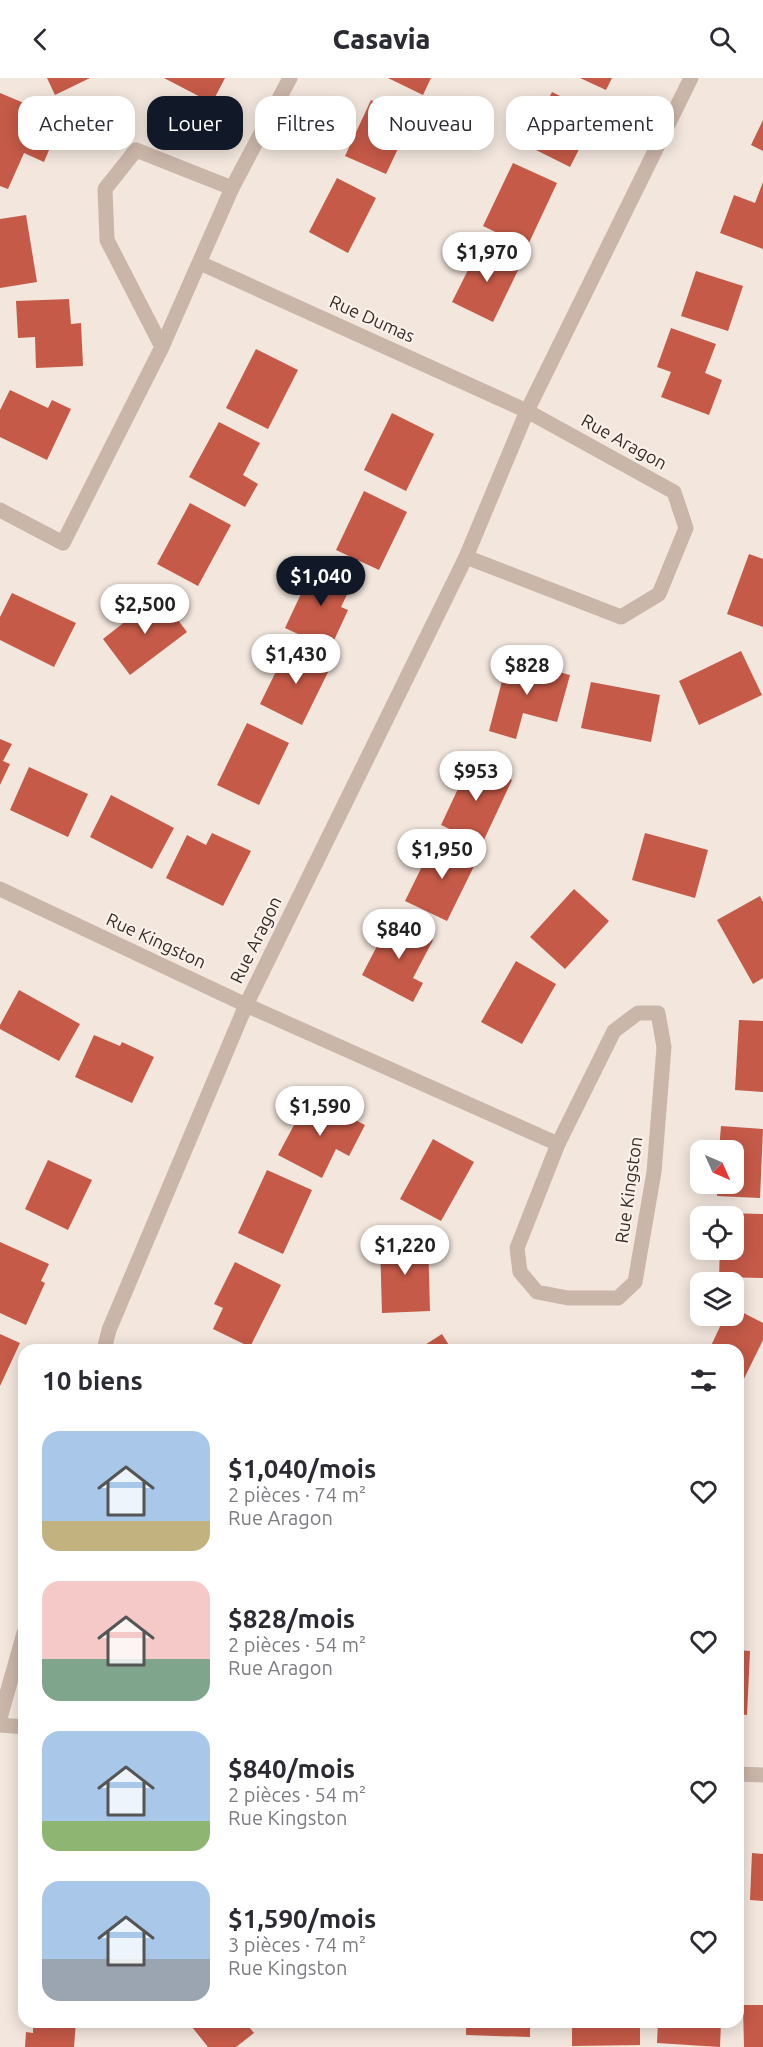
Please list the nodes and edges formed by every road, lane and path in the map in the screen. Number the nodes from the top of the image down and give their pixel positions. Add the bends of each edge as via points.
1 (290, 78) edge
2 (691, 78) edge
3 (232, 188) junction
4 (200, 262) junction
5 (162, 347) junction
6 (527, 411) junction
7 (0, 510) edge
8 (466, 557) junction
9 (0, 889) edge
10 (246, 1005) junction
11 (558, 1144) junction
12 (106, 1344) edge
13 (18, 1654) edge
14 (0, 1718) edge
15 (0, 1725) edge
16 (18, 1726) edge
17 (744, 1774) edge
18 (763, 1775) edge

1 - 3 street
2 - 6 street, Rue Aragon
3 - 4 street
3 - 5 street via 136,150 105,189 107,240
4 - 5 street
4 - 6 street, Rue Dumas
5 - 7 street via 63,543
6 - 8 street, Rue Aragon
6 - 8 street, Rue Aragon via 674,492 686,528 659,594 621,617
8 - 10 street, Rue Aragon
9 - 10 street, Rue Kingston
10 - 11 street, Rue Kingston
10 - 12 street, Rue Aragon
11 - 11 street, Rue Kingston via 517,1248 520,1272 537,1292 568,1298 618,1298 635,1282 654,1172 664,1047 657,1013 639,1013 614,1031
13 - 14 street
15 - 16 street
17 - 18 street

